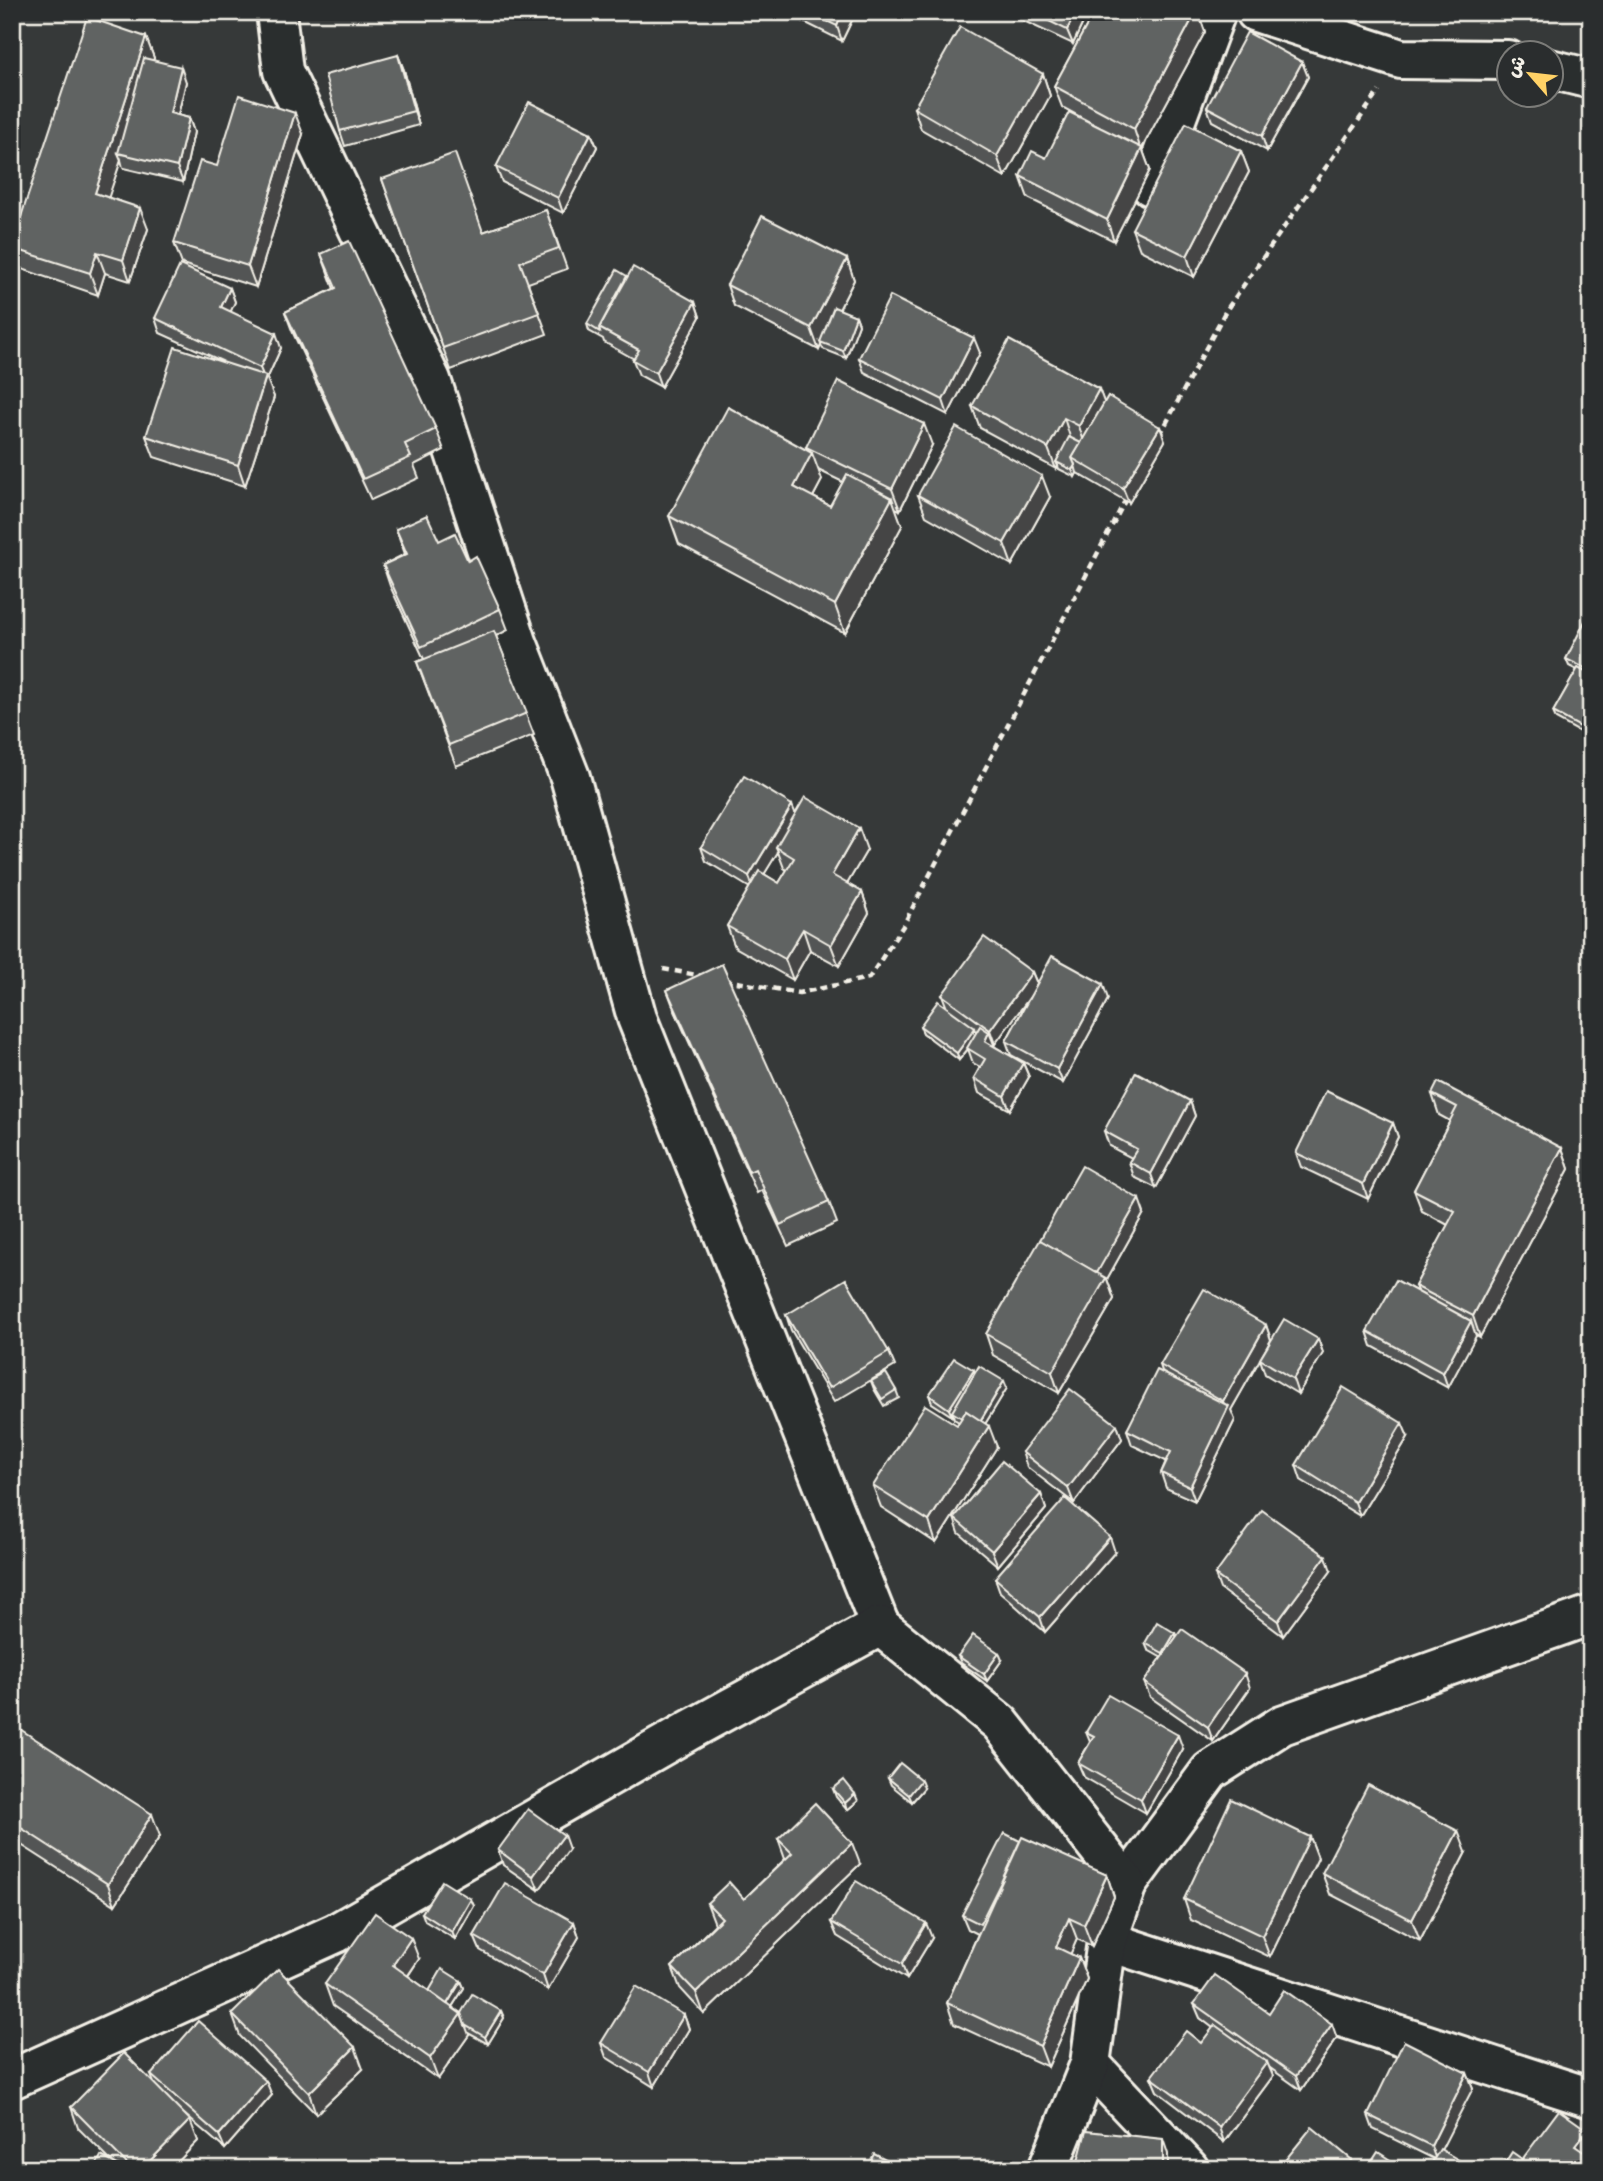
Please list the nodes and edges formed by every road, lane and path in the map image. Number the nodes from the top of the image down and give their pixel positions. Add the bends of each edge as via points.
1 (276, 12) edge
2 (1216, 12) edge
3 (1256, 12) edge
4 (1401, 59) junction
5 (1494, 60) edge
6 (1564, 72) edge
7 (1591, 79) edge
8 (1151, 186) edge
9 (1155, 443) edge
10 (1130, 491) edge
11 (621, 962) junction
12 (1591, 1615) edge
13 (880, 1626) junction
14 (1127, 1884) junction
15 (1107, 1941) junction
16 (1090, 2064) junction
17 (12, 2079) edge
18 (1591, 2098) edge
19 (1048, 2169) edge
20 (1189, 2169) edge

1 - 11 street via 283,71 431,380 517,642 570,776
2 - 8 street
3 - 4 street
4 - 5 street
4 - 9 path via 1225,312
6 - 7 street
10 - 11 path via 903,926 869,978 799,993
11 - 13 street via 637,1018
12 - 14 street via 1283,1725 1210,1771
13 - 14 street via 1000,1723
13 - 17 street via 336,1933
14 - 15 street
15 - 16 street
15 - 18 street
16 - 19 street
16 - 20 street

